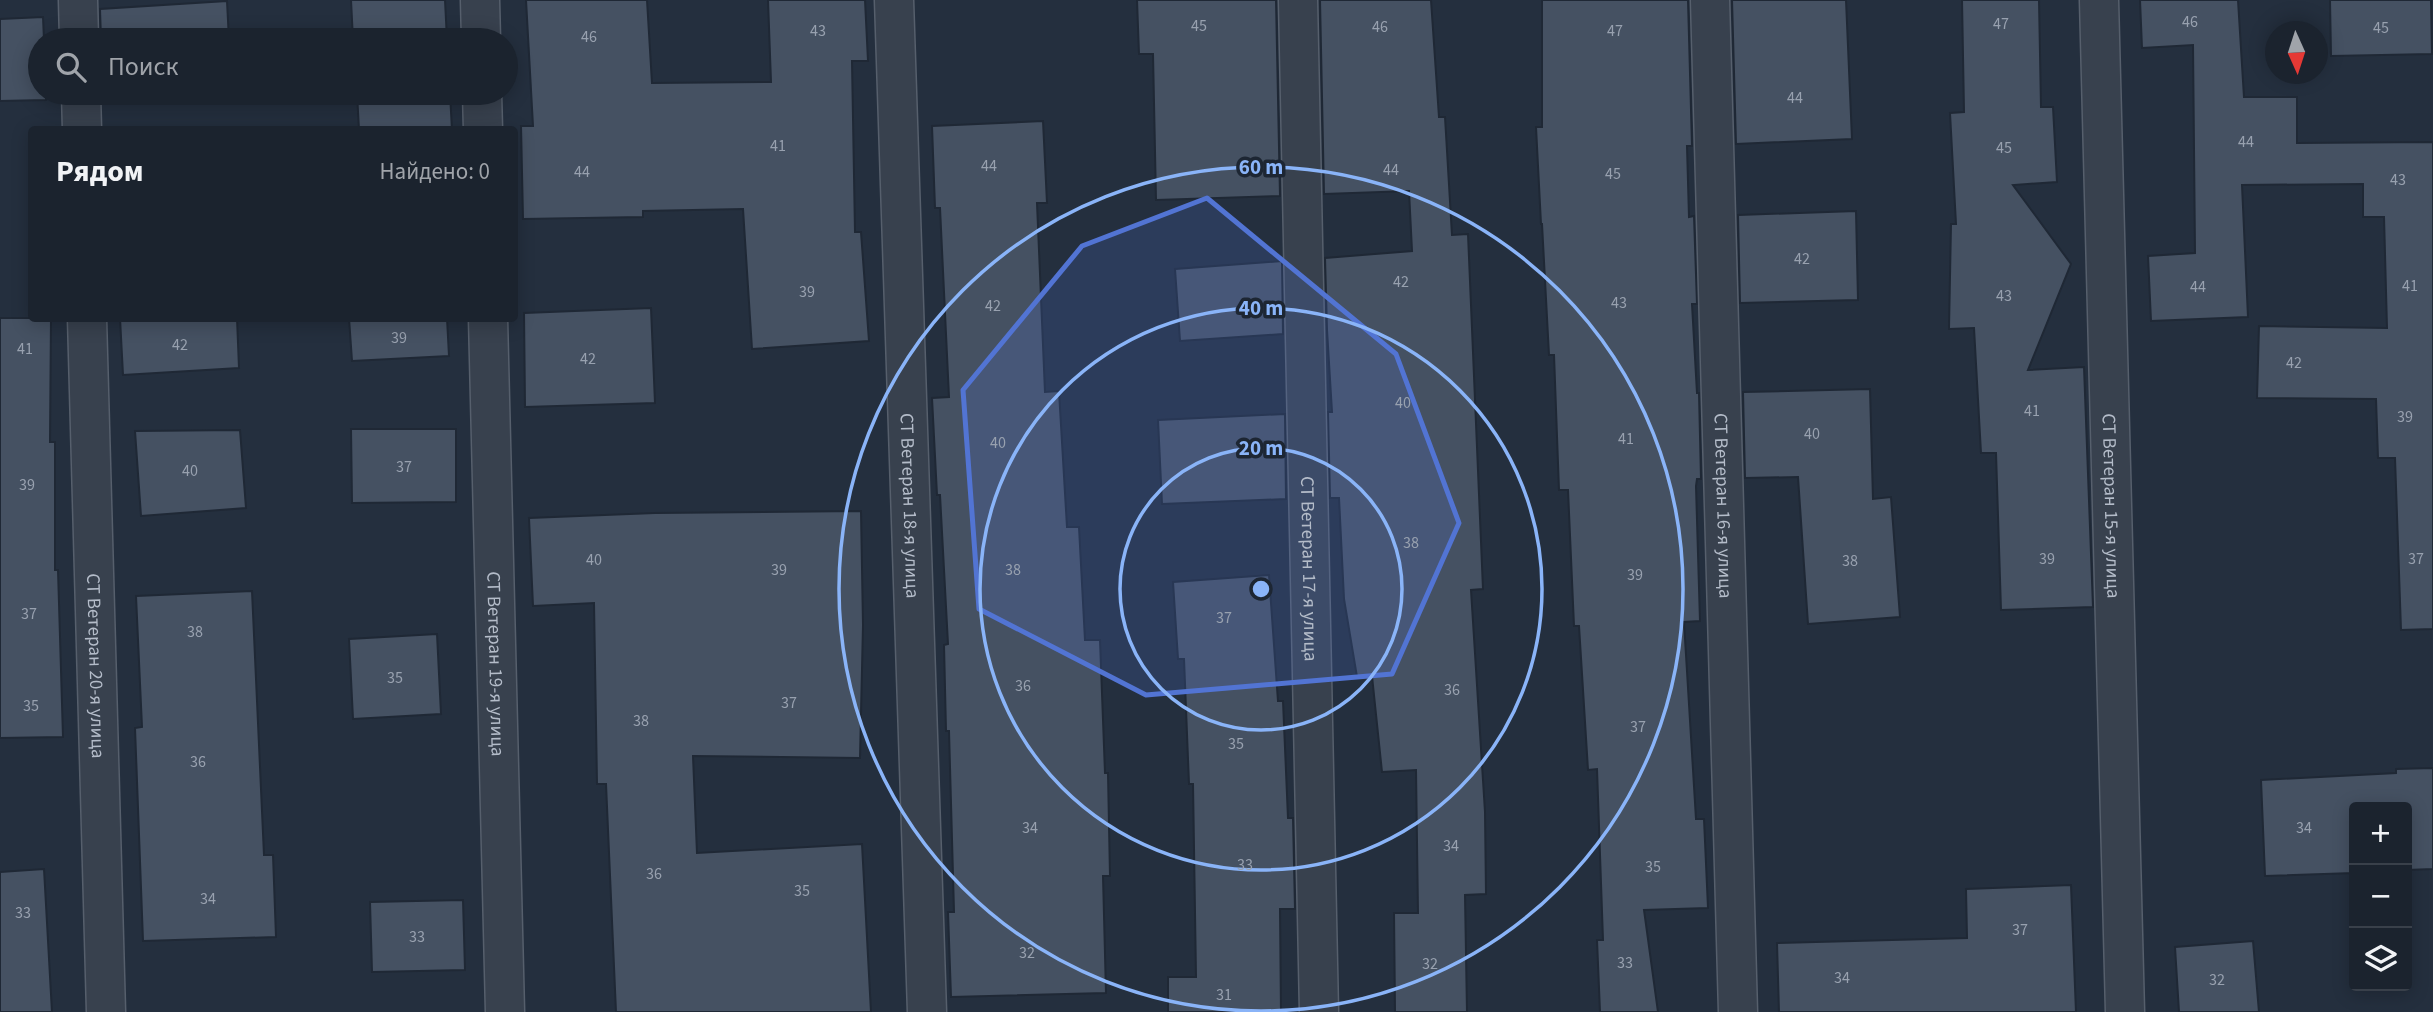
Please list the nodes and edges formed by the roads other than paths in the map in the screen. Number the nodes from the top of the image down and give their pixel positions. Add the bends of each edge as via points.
1 (78, 0) edge
2 (480, 0) edge
3 (894, 0) edge
4 (1298, 0) edge
5 (1710, 0) edge
6 (2099, 0) edge
7 (79, 28) edge
8 (481, 28) edge
9 (81, 105) edge
10 (482, 105) edge
11 (82, 126) edge
12 (483, 126) edge
13 (87, 322) edge
14 (488, 322) edge
15 (106, 1012) edge
16 (505, 1012) edge
17 (926, 1012) edge
18 (1319, 1012) edge
19 (1738, 1012) edge
20 (2125, 1012) edge

1 - 7 street
2 - 8 street
3 - 17 street, СТ Ветеран 18-я улица
4 - 18 street, СТ Ветеран 17-я улица
5 - 19 street, СТ Ветеран 16-я улица
6 - 20 street, СТ Ветеран 15-я улица
9 - 11 street
10 - 12 street
13 - 15 street, СТ Ветеран 20-я улица
14 - 16 street, СТ Ветеран 19-я улица

